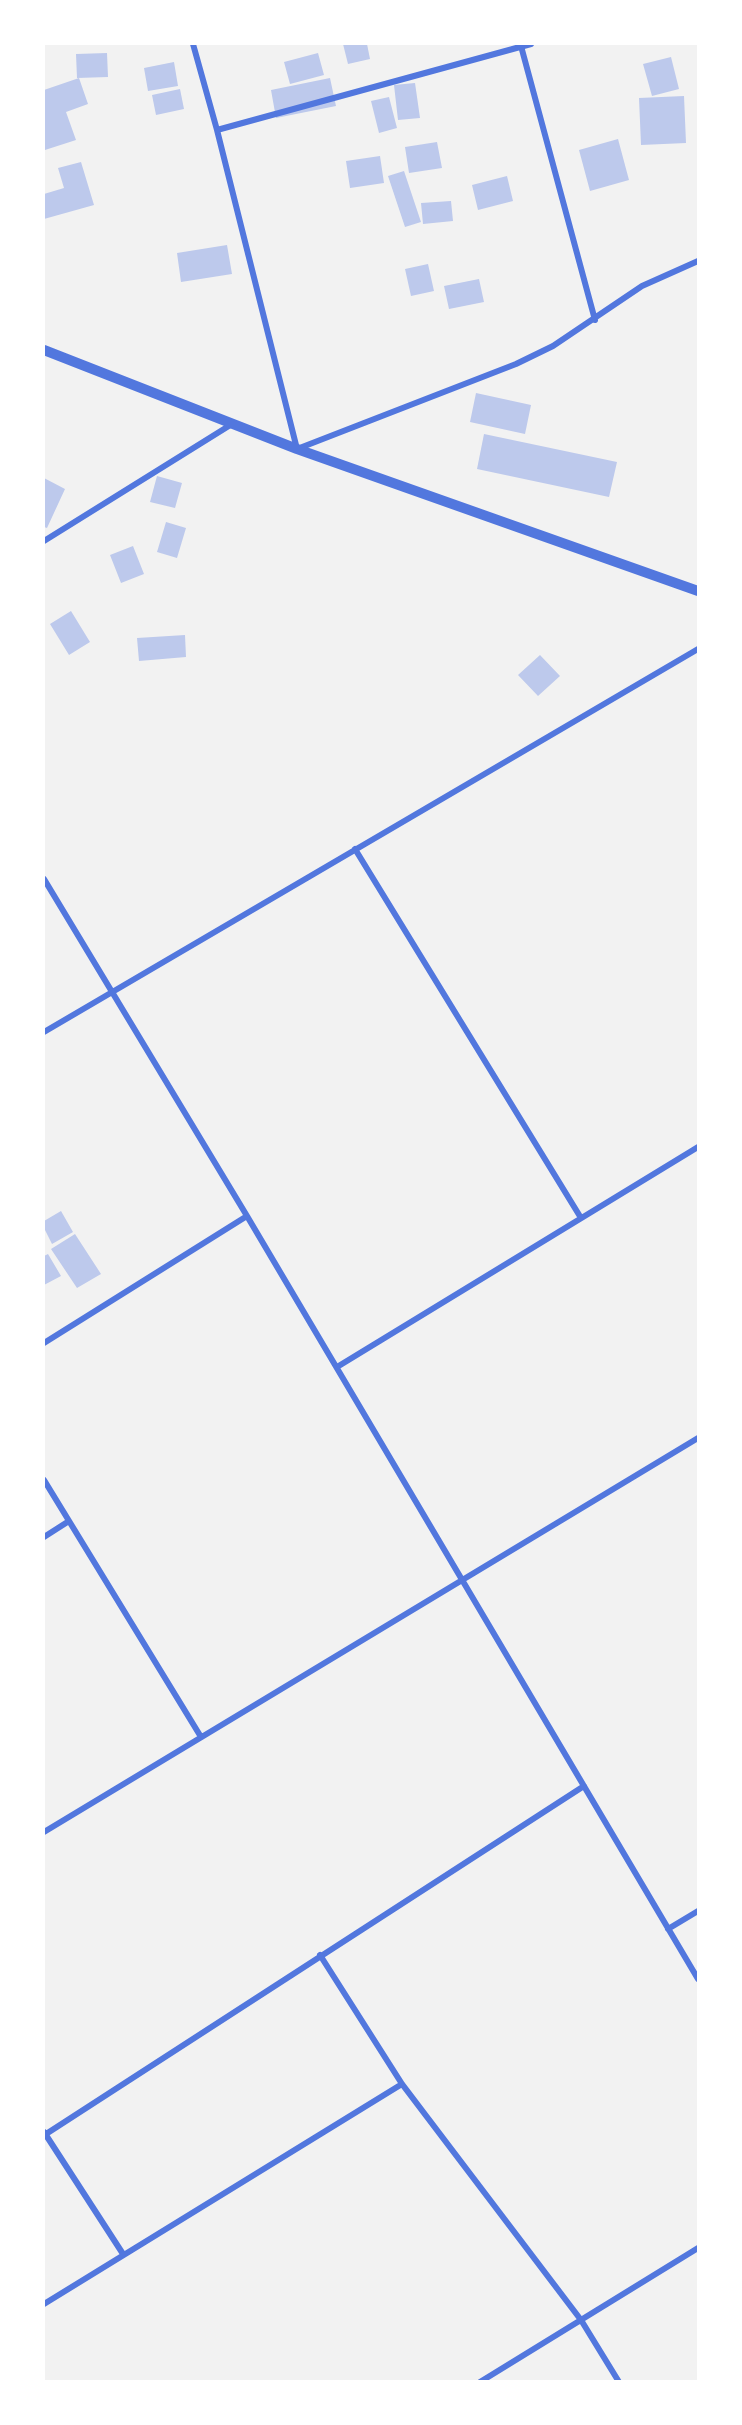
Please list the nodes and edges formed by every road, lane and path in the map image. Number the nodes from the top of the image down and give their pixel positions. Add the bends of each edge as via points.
1 (193, 44) edge
2 (531, 44) edge
3 (521, 46) junction
4 (217, 130) junction
5 (699, 261) edge
6 (595, 320) junction
7 (44, 350) edge
8 (232, 424) junction
9 (297, 449) junction
10 (44, 541) edge
11 (699, 591) edge
12 (699, 649) edge
13 (356, 849) junction
14 (44, 879) edge
15 (112, 990) junction
16 (44, 1032) edge
17 (699, 1147) edge
18 (247, 1216) junction
19 (581, 1218) junction
20 (44, 1343) edge
21 (336, 1367) junction
22 (699, 1438) edge
23 (44, 1480) edge
24 (69, 1521) junction
25 (44, 1537) edge
26 (463, 1580) junction
27 (201, 1737) junction
28 (584, 1786) junction
29 (44, 1832) edge
30 (699, 1911) edge
31 (668, 1929) junction
32 (320, 1955) junction
33 (699, 1979) edge
34 (402, 2084) junction
35 (45, 2133) edge
36 (699, 2248) edge
37 (123, 2254) junction
38 (44, 2304) edge
39 (581, 2320) junction
40 (480, 2382) edge
41 (619, 2382) edge

1 - 4 street
2 - 3 street
3 - 4 street
3 - 6 street
4 - 9 street
5 - 6 street via 642,286
6 - 9 street via 516,364
7 - 8 street
8 - 9 street
8 - 10 street
9 - 11 street
12 - 13 street
13 - 15 street
13 - 19 street
14 - 15 street
15 - 16 street
15 - 18 street
17 - 19 street
18 - 20 street
18 - 21 street
19 - 21 street
21 - 26 street
22 - 26 street
23 - 24 street
24 - 25 street
24 - 27 street
26 - 27 street
26 - 28 street
27 - 29 street
28 - 31 street
28 - 32 street
30 - 31 street
31 - 33 street
32 - 34 street
32 - 35 street
34 - 37 street
34 - 39 street
35 - 37 street
36 - 39 street
37 - 38 street
39 - 40 street
39 - 41 street

